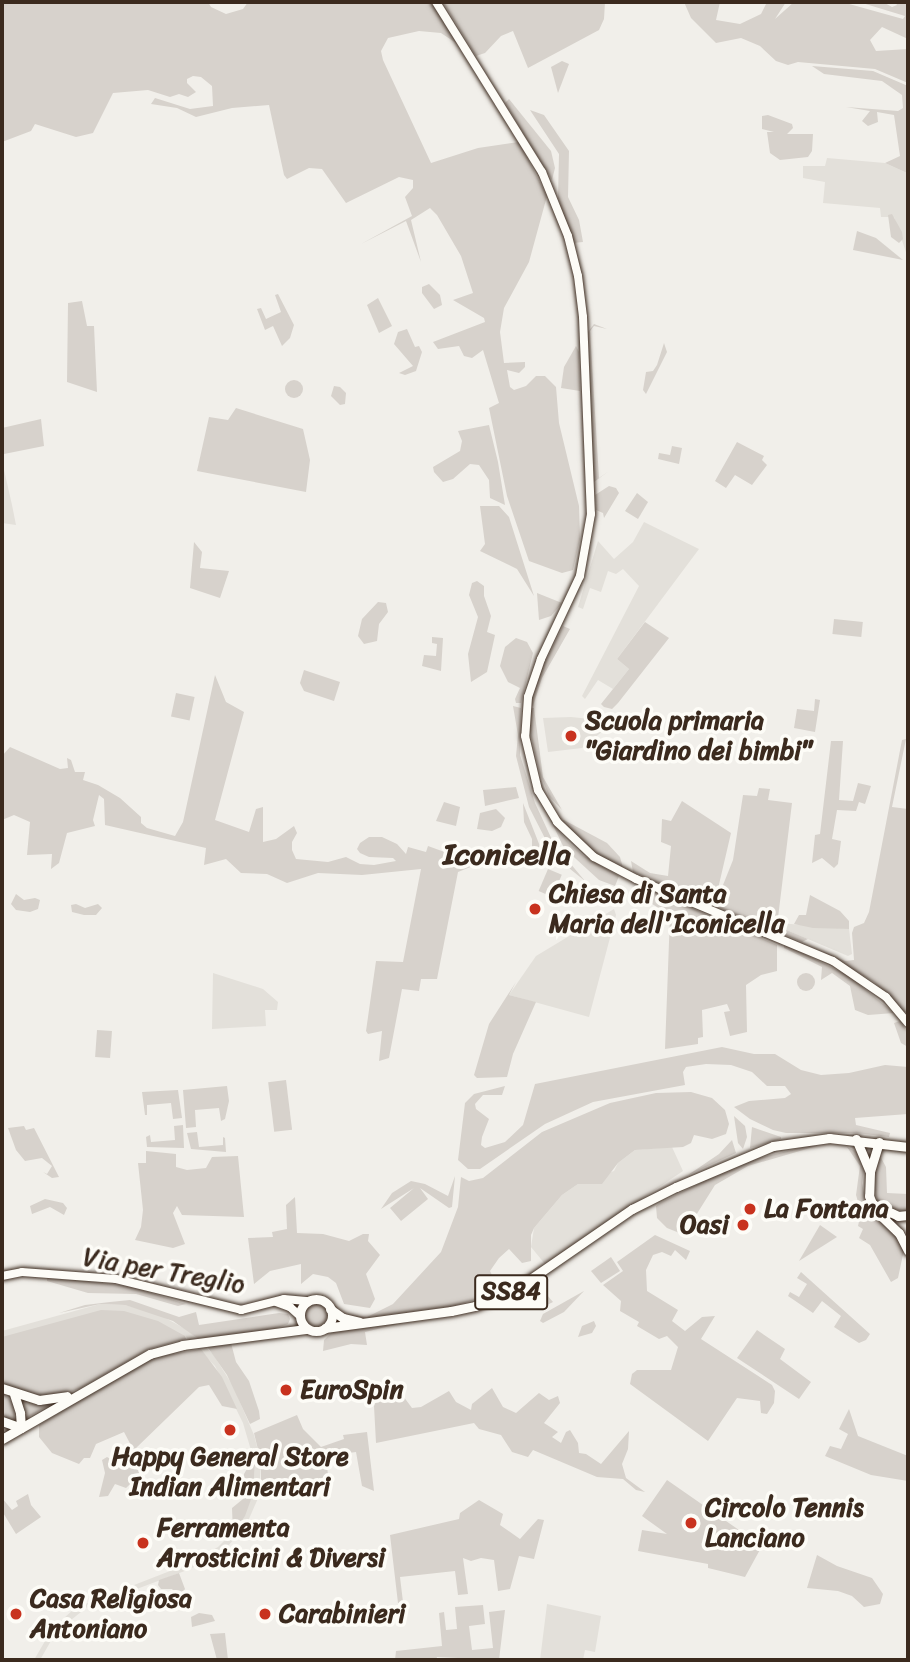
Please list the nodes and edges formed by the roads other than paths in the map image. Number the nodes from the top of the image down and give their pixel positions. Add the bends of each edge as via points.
1 (436, 2) edge
2 (908, 1023) edge
3 (856, 1139) junction
4 (879, 1142) junction
5 (908, 1147) edge
6 (870, 1172) junction
7 (868, 1189) junction
8 (908, 1215) edge
9 (908, 1251) edge
10 (2, 1276) edge
11 (309, 1301) junction
12 (276, 1302) junction
13 (330, 1309) junction
14 (300, 1318) junction
15 (369, 1323) junction
16 (325, 1328) junction
17 (307, 1329) junction
18 (274, 1334) junction
19 (2, 1388) edge
20 (14, 1394) junction
21 (75, 1395) junction
22 (2, 1420) edge
23 (21, 1428) junction
24 (2, 1439) edge

1 - 2 main road via 553,195 577,272 583,317 591,514 580,576 533,678 525,715 525,736 538,790 557,822 594,857 617,871 833,961 886,997
3 - 4 main road, SS84
3 - 6 main road
3 - 15 main road, SS84 via 817,1138 746,1156 632,1209 513,1291 475,1306
4 - 5 main road, SS84
4 - 6 main road
6 - 7 main road
7 - 8 main road via 878,1207 898,1216
7 - 9 main road via 875,1210 899,1233
10 - 12 main road, Via per Treglio via 31,1272 116,1279 242,1310
11 - 12 main road, Via per Treglio via 291,1298
11 - 13 main road via 319,1300
11 - 14 main road
12 - 14 main road, Via per Treglio via 290,1307
13 - 15 main road, SS84 via 343,1318
13 - 16 main road
14 - 17 main road
14 - 18 main road
15 - 16 main road, SS84
16 - 17 main road
17 - 18 main road
18 - 21 main road via 164,1349 135,1360
19 - 20 main road
20 - 21 main road via 39,1400
20 - 23 main road
21 - 23 main road
22 - 23 main road
23 - 24 main road

